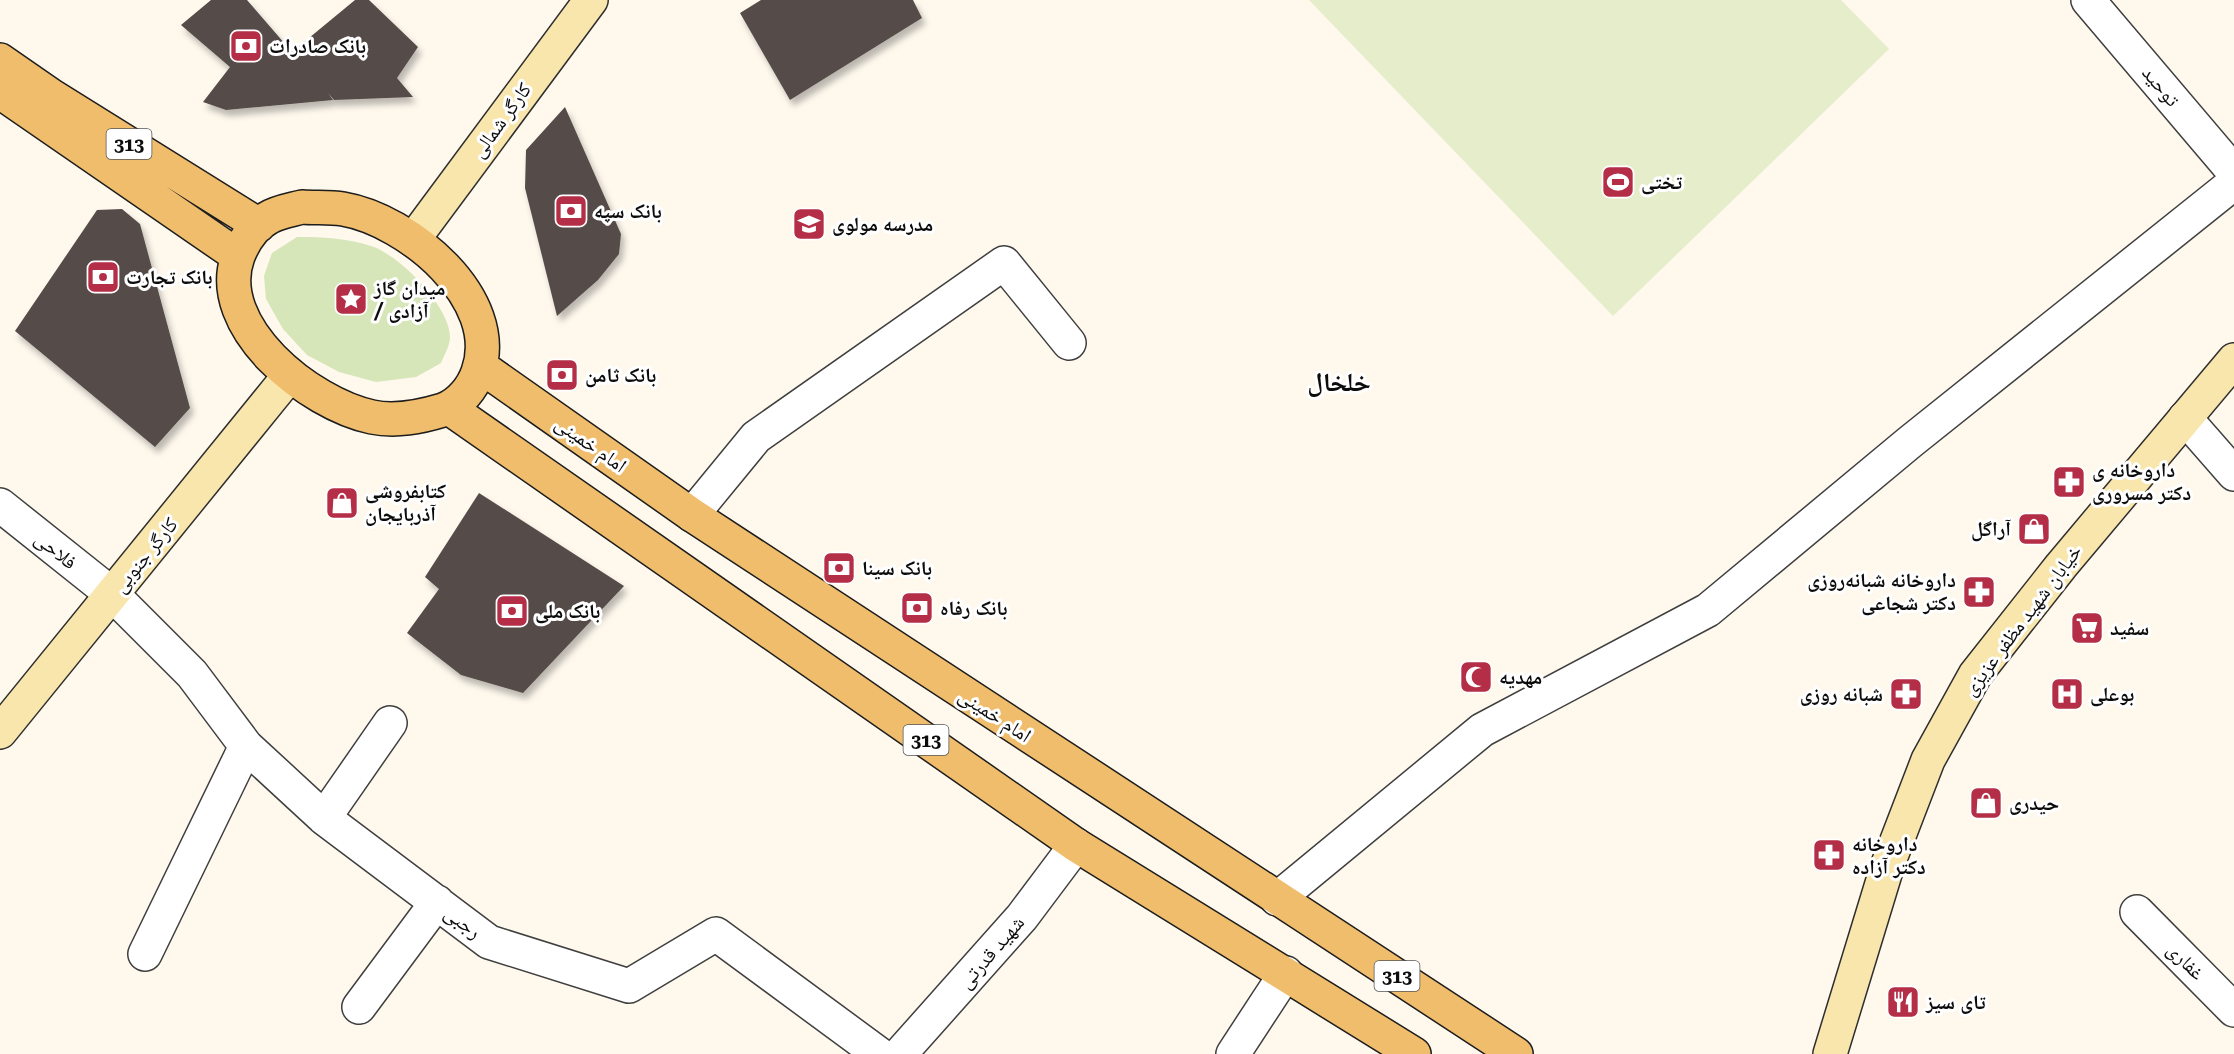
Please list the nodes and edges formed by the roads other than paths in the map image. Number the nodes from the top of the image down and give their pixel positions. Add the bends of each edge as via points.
1 (591, 0) edge
2 (2088, 0) edge
3 (0, 60) edge
4 (0, 92) edge
5 (2234, 172) edge
6 (2234, 183) edge
7 (260, 225) junction
8 (413, 240) junction
9 (238, 256) junction
10 (1069, 343) dead end
11 (2234, 360) edge
12 (480, 366) junction
13 (289, 376) junction
14 (449, 408) junction
15 (2185, 418) junction
16 (2234, 474) edge
17 (0, 505) edge
18 (692, 515) junction
19 (113, 595) junction
20 (390, 723) dead end
21 (0, 732) edge
22 (246, 746) junction
23 (324, 818) junction
24 (1076, 845) junction
25 (1277, 899) junction
26 (437, 902) junction
27 (2137, 912) dead end
28 (145, 954) dead end
29 (1286, 973) junction
30 (359, 1007) dead end
31 (2234, 1010) edge
32 (879, 1054) edge
33 (900, 1054) edge
34 (1233, 1054) edge
35 (1414, 1054) edge
36 (1516, 1054) edge
37 (1830, 1054) edge

1 - 8 street, کارگر شمالی
2 - 5 street, توحید
3 - 7 main road, 313
4 - 9 main road, 313
6 - 25 street via 1910,442 1708,610 1482,729
7 - 8 main road via 268,217 302,207 344,209 388,224
7 - 9 main road via 244,239
8 - 12 main road via 459,282 479,319 484,355
9 - 13 main road via 233,270 238,306 258,343
10 - 18 street via 1004,263 756,437
11 - 15 street, خیابان شهید مظفر عزیزی
12 - 14 main road via 473,386
12 - 18 main road, امام خمینی / 313
13 - 14 main road via 330,402 372,417 415,418
13 - 19 street, کارگر جنوبی
14 - 24 main road, 313
15 - 16 street
15 - 37 street, خیابان شهید مظفر عزیزی via 1975,675 1928,760 1888,864
17 - 19 street, فلاحی
18 - 25 main road, امام خمینی / 313
19 - 21 street, کارگر جنوبی
19 - 22 street, رجبی via 192,674
20 - 23 street
22 - 23 street, رجبی
22 - 28 street
23 - 26 street, رجبی
24 - 29 main road, 313
24 - 33 street, شهید قدرتی via 1022,917
25 - 36 main road, امام خمینی / 313
26 - 30 street
26 - 32 street, رجبی via 489,942 629,986 716,934
27 - 31 street, غفاری
29 - 34 street
29 - 35 main road, 313

